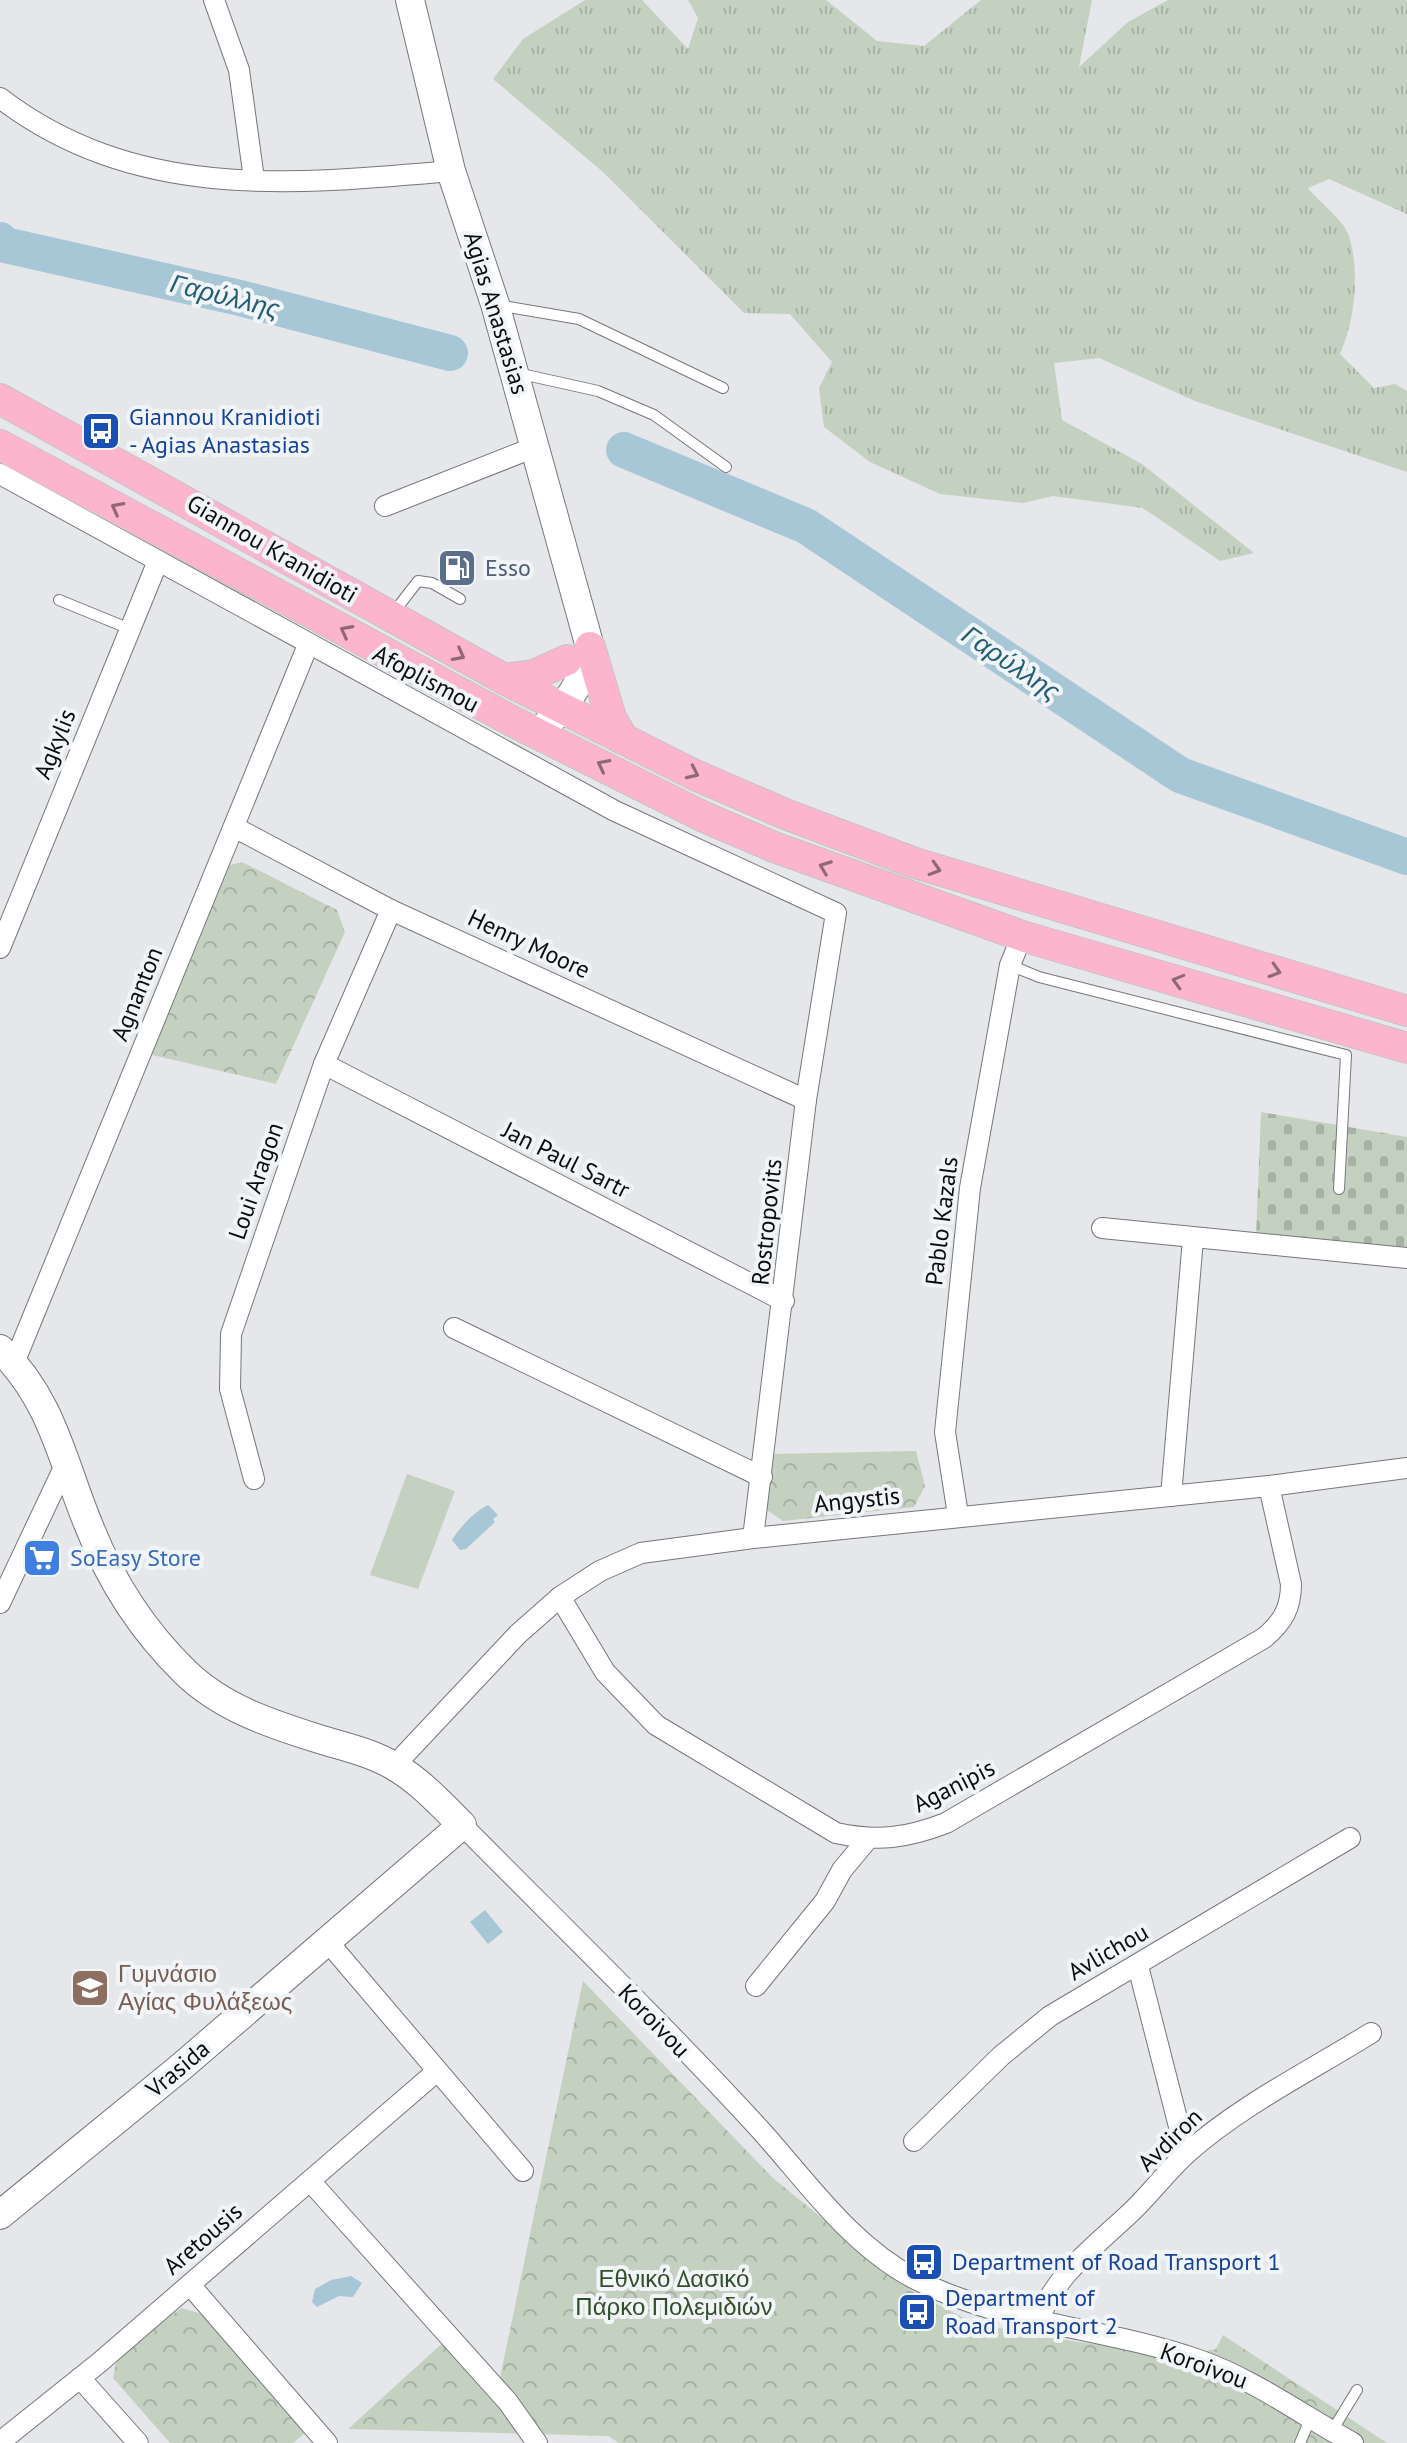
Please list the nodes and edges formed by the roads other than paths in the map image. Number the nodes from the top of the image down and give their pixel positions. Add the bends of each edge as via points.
1 (214, 0) edge
2 (410, 0) edge
3 (0, 98) edge
4 (451, 171) junction
5 (254, 179) junction
6 (495, 304) junction
7 (515, 372) junction
8 (723, 388) dead end
9 (0, 399) edge
10 (0, 445) edge
11 (535, 447) junction
12 (726, 467) dead end
13 (0, 474) edge
14 (385, 506) dead end
15 (158, 561) junction
16 (460, 599) dead end
17 (59, 600) dead end
18 (390, 618) junction
19 (130, 629) junction
20 (580, 644) junction
21 (308, 645) junction
22 (504, 679) junction
23 (554, 704) junction
24 (539, 732) junction
25 (623, 739) junction
26 (234, 827) junction
27 (391, 910) junction
28 (836, 913) joint
29 (1022, 936) junction
30 (0, 948) edge
31 (1010, 965) junction
32 (1407, 1011) edge
33 (1407, 1048) edge
34 (324, 1064) junction
35 (806, 1100) junction
36 (1339, 1189) dead end
37 (1102, 1228) dead end
38 (1193, 1239) junction
39 (1407, 1258) edge
40 (784, 1301) junction
41 (454, 1328) dead end
42 (7, 1356) edge
43 (67, 1461) junction
44 (1407, 1468) edge
45 (762, 1477) junction
46 (254, 1479) dead end
47 (1269, 1486) junction
48 (1171, 1496) junction
49 (958, 1515) junction
50 (753, 1538) junction
51 (1, 1596) edge
52 (560, 1597) junction
53 (394, 1766) junction
54 (462, 1825) junction
55 (1350, 1838) dead end
56 (867, 1840) junction
57 (328, 1942) junction
58 (1138, 1966) junction
59 (756, 1986) dead end
60 (1371, 2033) dead end
61 (436, 2072) junction
62 (914, 2141) dead end
63 (1186, 2154) junction
64 (523, 2171) dead end
65 (310, 2181) junction
66 (0, 2215) edge
67 (190, 2285) junction
68 (1039, 2320) junction
69 (80, 2378) junction
70 (1357, 2390) dead end
71 (1311, 2417) junction
72 (1332, 2431) junction
73 (0, 2442) edge
74 (138, 2443) edge
75 (327, 2443) edge
76 (537, 2443) edge
77 (1300, 2443) edge
78 (1353, 2443) edge

1 - 5 street via 239,70
2 - 4 street, Agias Anastasias
3 - 5 street via 32,122 108,158 154,170
4 - 5 street via 311,183
4 - 6 street, Agias Anastasias
6 - 7 street, Agias Anastasias
6 - 8 lane via 579,319
7 - 11 street, Agias Anastasias
7 - 12 lane via 598,391 654,415
9 - 18 main road, Giannou Kranidioti
24 -> 10 main road, Giannou Kranidioti
11 - 14 street
11 - 20 street, Agias Anastasias
13 - 15 street, Afoplismou
15 - 19 street, Agkylis
15 - 21 street, Afoplismou
16 - 18 lane via 418,581
17 - 19 lane
18 -> 22 main road, Giannou Kranidioti
19 - 30 street, Agkylis
20 - 22 main road via 534,675
20 - 23 street
20 - 25 main road
21 - 26 street, Agnanton
21 - 28 street, Afoplismou via 615,811
22 - 23 main road, Giannou Kranidioti
23 - 24 street
23 - 25 main road, Giannou Kranidioti
29 -> 24 main road, Giannou Kranidioti via 774,847
25 -> 32 main road, Giannou Kranidioti via 785,814 915,863
26 - 27 street, Henry Moore
26 - 42 street, Agnanton
27 - 34 street, Loui Aragon
27 - 35 street, Henry Moore
28 - 35 street, Rostropovits
29 - 31 street, Pablo Kazals
33 -> 29 main road, Giannou Kranidioti
31 - 36 lane via 1039,977 1346,1055
31 - 49 street, Pablo Kazals via 970,1188 945,1432
34 - 40 street, Jan Paul Sartr
34 - 46 street, Loui Aragon via 231,1334 230,1389
35 - 40 street, Rostropovits
37 - 38 street
38 - 39 street
38 - 48 street
40 - 45 street, Rostropovits
41 - 45 street
42 - 43 street, Koroivou via 51,1421
43 - 51 street
43 - 53 street, Koroivou via 111,1577 132,1612 186,1673 244,1712
44 - 47 street, Angystis
45 - 50 street, Rostropovits
47 - 48 street, Angystis
47 - 56 street, Aganipis via 1291,1584 1291,1599 1277,1627 946,1823 914,1835
48 - 49 street, Angystis
49 - 50 street, Angystis
50 - 52 street, Angystis via 641,1553
52 - 53 street, Angystis via 518,1634
52 - 56 street, Aganipis via 605,1672 656,1725 836,1833
53 - 54 street, Koroivou
54 - 57 street, Vrasida
54 - 68 street, Koroivou via 755,2125 848,2228 923,2283 1001,2313
55 - 58 street, Avlichou
56 - 59 street
57 - 61 street
57 - 66 street, Vrasida
58 - 62 street, Avlichou via 1040,2023
58 - 63 street
60 - 63 street, Avdiron via 1224,2124
61 - 64 street
61 - 65 street, Aretousis
63 - 68 street, Avdiron via 1078,2260
65 - 67 street, Aretousis
65 - 76 street via 508,2402
67 - 69 street, Aretousis
67 - 75 street
68 - 71 street, Koroivou via 1197,2359 1243,2377
69 - 73 street, Aretousis
69 - 74 street
70 - 72 lane
71 - 72 street, Koroivou
71 - 77 lane
72 - 78 street, Koroivou

